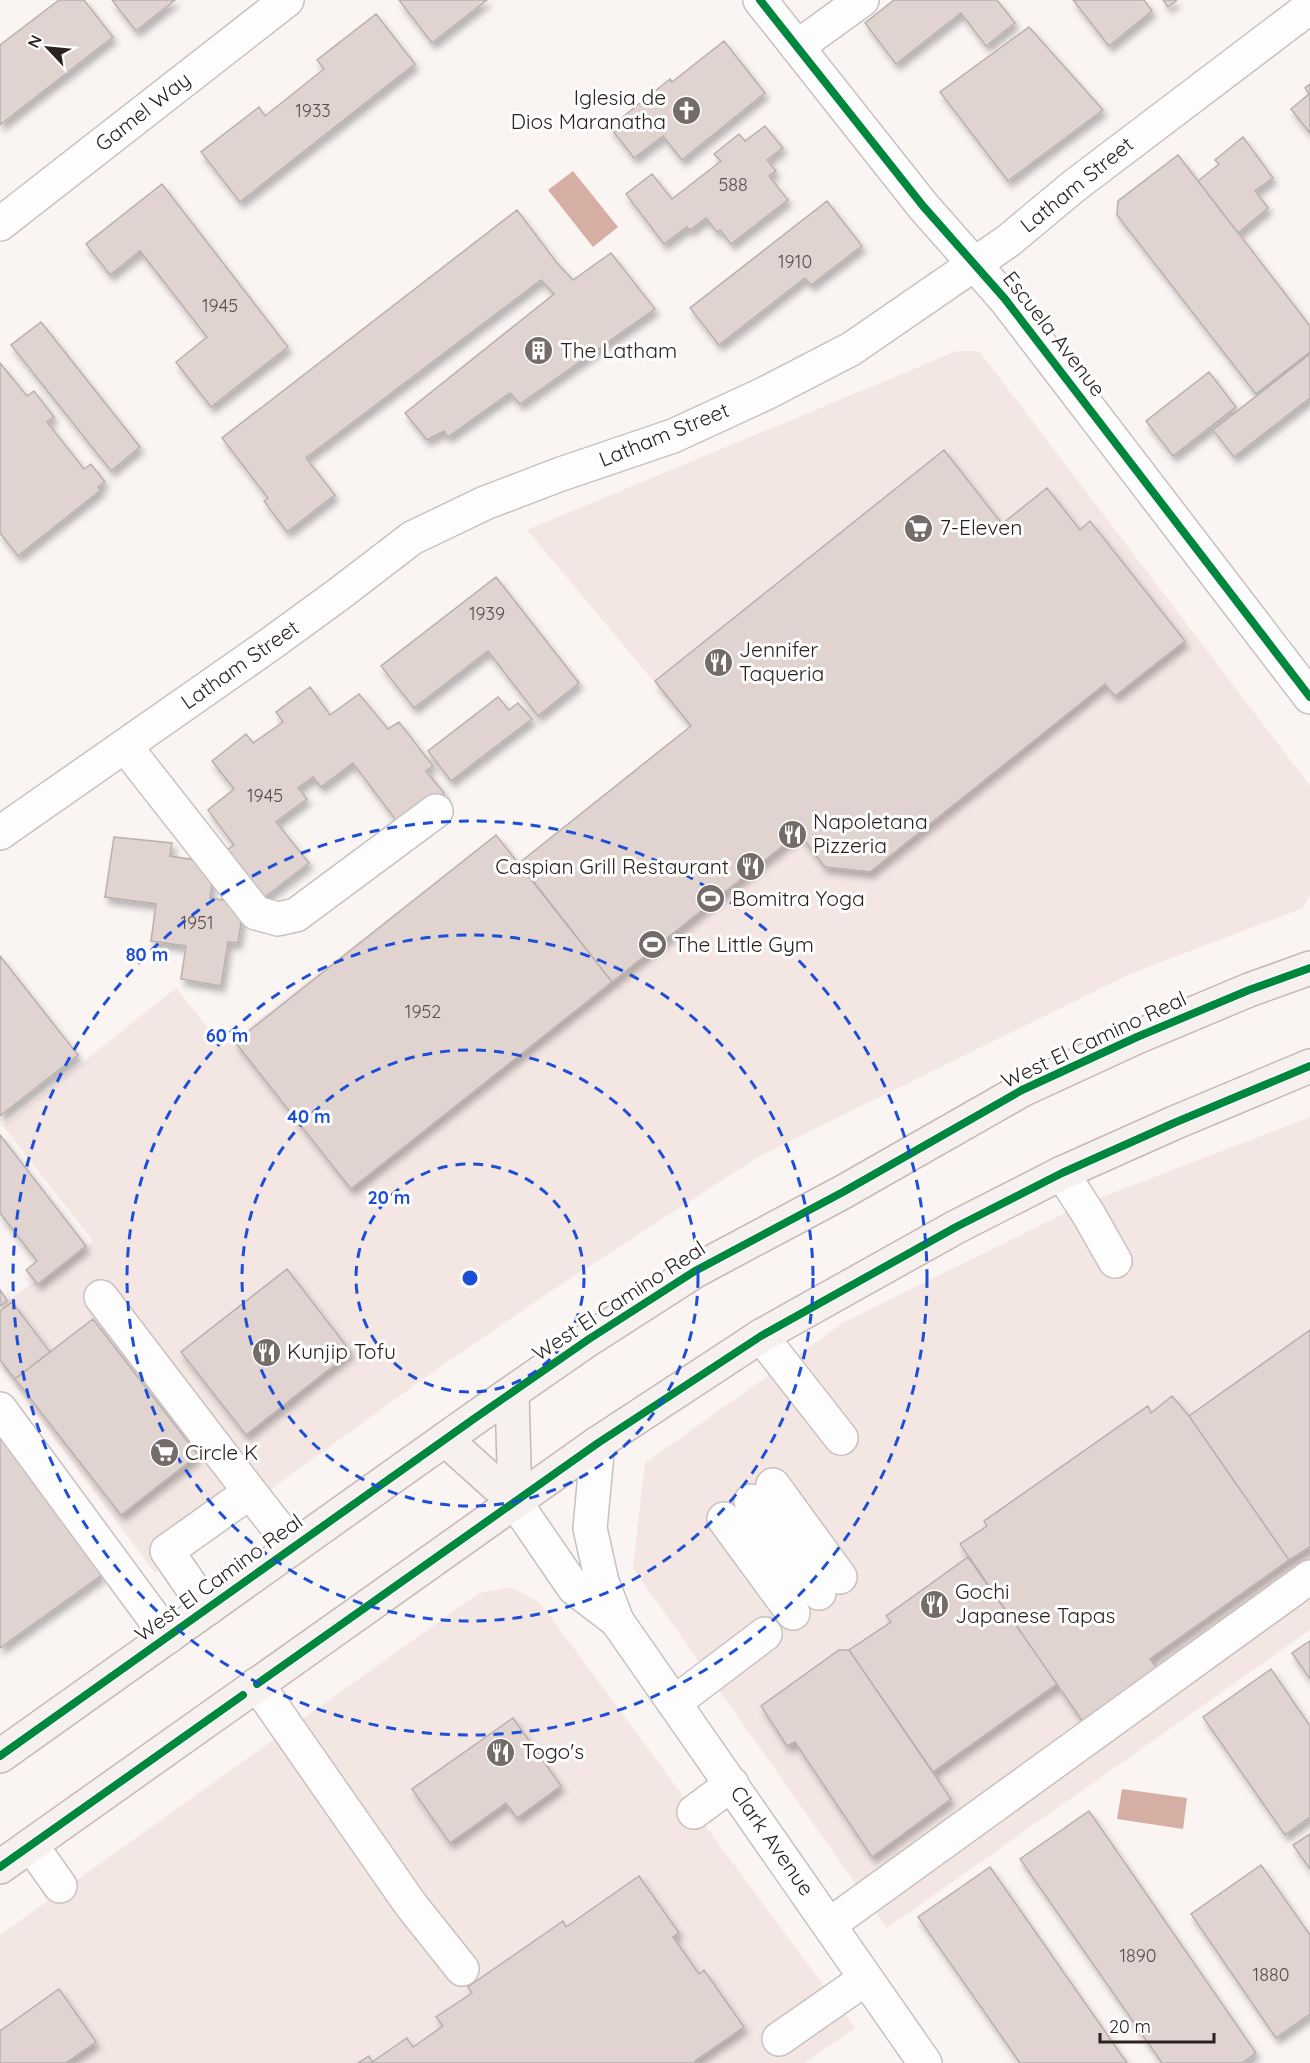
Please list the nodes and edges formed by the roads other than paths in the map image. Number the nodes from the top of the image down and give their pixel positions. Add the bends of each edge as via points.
1 (287, 0) edge
2 (760, 0) edge
3 (862, 0) edge
4 (1310, 7) edge
5 (797, 47) junction
6 (0, 224) edge
7 (975, 264) junction
8 (1310, 697) edge
9 (125, 746) junction
10 (436, 811) dead end
11 (0, 833) edge
12 (1310, 968) edge
13 (1310, 1066) edge
14 (1062, 1173) junction
15 (1115, 1261) dead end
16 (101, 1296) dead end
17 (761, 1336) junction
18 (512, 1393) junction
19 (0, 1409) edge
20 (841, 1438) dead end
21 (446, 1439) junction
22 (598, 1443) junction
23 (250, 1492) junction
24 (762, 1493) dead end
25 (515, 1502) junction
26 (724, 1519) dead end
27 (292, 1547) junction
28 (1310, 1577) edge
29 (830, 1585) dead end
30 (207, 1610) junction
31 (793, 1613) dead end
32 (617, 1621) junction
33 (765, 1635) dead end
34 (168, 1637) junction
35 (257, 1684) junction
36 (674, 1703) junction
37 (0, 1756) edge
38 (732, 1784) junction
39 (694, 1812) dead end
40 (31, 1845) junction
41 (0, 1867) edge
42 (60, 1886) dead end
43 (830, 1925) junction
44 (462, 1969) dead end
45 (865, 1978) junction
46 (779, 2039) dead end
47 (925, 2063) edge

1 - 6 street, Gamel Way
2 - 5 street, Escuela Avenue
3 - 5 street
4 - 7 street, Latham Street
5 - 7 street, Escuela Avenue via 923,206
7 - 8 street, Escuela Avenue
7 - 9 street, Latham Street via 851,349 764,394 673,436 485,503 412,538 313,614
9 - 10 street via 256,913 278,919 296,915
9 - 11 street, Latham Street
12 - 18 main road, West El Camino Real via 1137,1037 1022,1090 695,1271
13 - 14 main road
14 - 15 street
14 - 17 main road via 946,1232
16 - 23 street
17 - 20 street
17 - 22 main road
18 - 21 main road, West El Camino Real
18 - 25 main road
19 - 34 street
21 - 25 main road
21 - 27 main road, West El Camino Real
22 - 25 main road
22 - 32 street, Clark Avenue via 590,1528 602,1582
23 - 27 street
23 - 30 street via 167,1551
24 - 29 street
25 - 32 street, Clark Avenue via 574,1588
25 - 35 main road
26 - 31 street
27 - 30 main road, West El Camino Real
28 - 43 street
30 - 34 main road, West El Camino Real
32 - 36 street, Clark Avenue
33 - 36 street
34 - 37 main road, West El Camino Real
35 - 40 main road
35 - 44 street via 411,1905
36 - 38 street, Clark Avenue
38 - 39 street
38 - 43 street, Clark Avenue
40 - 41 main road
40 - 42 street
43 - 45 street, Clark Avenue
45 - 46 street
45 - 47 street, Clark Avenue

